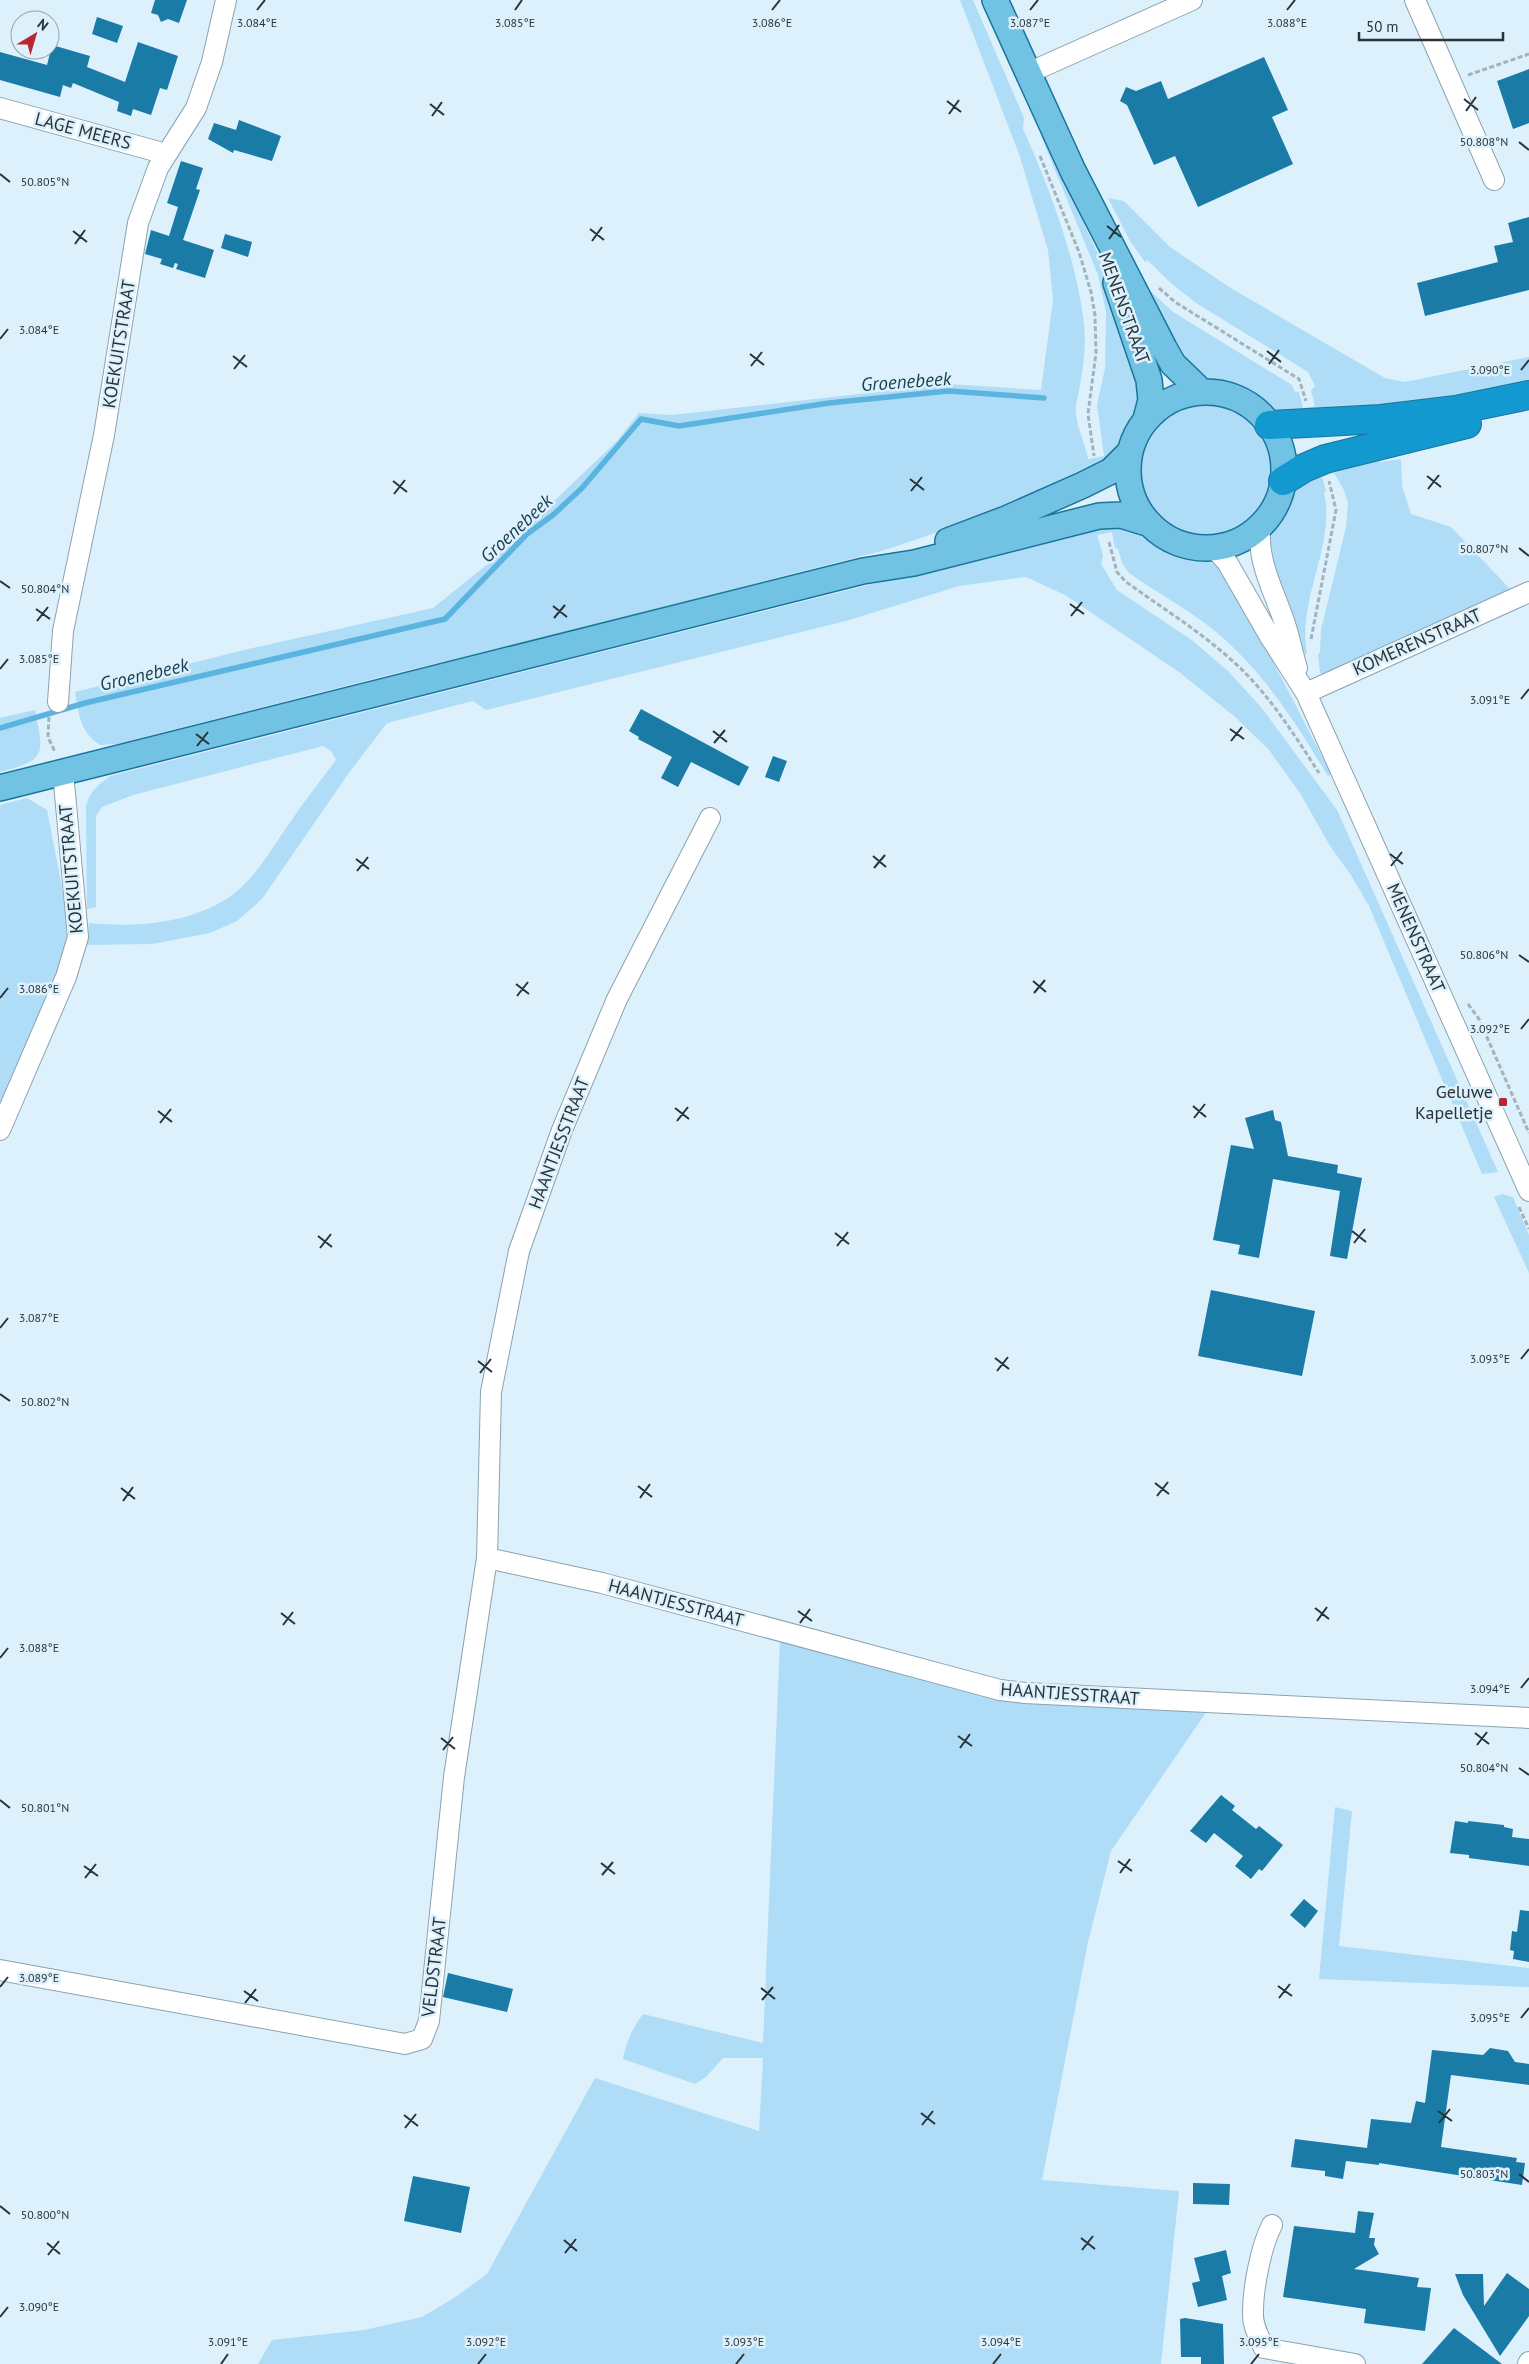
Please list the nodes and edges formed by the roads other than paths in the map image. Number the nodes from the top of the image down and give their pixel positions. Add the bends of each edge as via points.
1 (226, 0) edge
2 (995, 0) edge
3 (1192, 0) edge
4 (1415, 0) edge
5 (1028, 72) junction
6 (0, 108) edge
7 (166, 154) junction
8 (1073, 171) junction
9 (1494, 180) dead end
10 (1202, 392) junction
11 (1529, 395) edge
12 (1529, 409) edge
13 (1146, 419) junction
14 (1269, 425) junction
15 (1130, 453) junction
16 (1283, 481) junction
17 (1150, 524) junction
18 (1260, 526) junction
19 (1213, 547) junction
20 (863, 571) junction
21 (1529, 592) edge
22 (1303, 689) junction
23 (58, 702) road end
24 (63, 772) junction
25 (0, 788) edge
26 (710, 818) dead end
27 (0, 1130) edge
28 (1529, 1191) edge
29 (489, 1492) joint
30 (487, 1558) junction
31 (1529, 1718) edge
32 (0, 1970) edge
33 (1272, 2225) dead end
34 (1355, 2364) edge

1 - 7 street, KOEKUITSTRAAT via 212,62 196,108
2 - 5 main road, MENENSTRAAT
3 - 5 street
4 - 9 street
5 - 8 main road, MENENSTRAAT
6 - 7 street, LAGE MEERS
7 - 23 street, KOEKUITSTRAAT via 138,223 104,435 63,631
8 - 10 main road, MENENSTRAAT via 1173,364
8 - 13 main road, MENENSTRAAT via 1145,365 1152,400
10 - 13 main road via 1181,396 1162,405
10 - 14 main road via 1222,393 1240,400 1256,410
11 - 14 highway via 1456,410 1390,418
12 - 16 highway via 1348,452 1304,468
13 - 15 main road
14 - 16 main road via 1279,442
15 - 17 main road via 1131,491
15 - 20 main road via 1111,471 1084,485 1006,519
16 - 18 main road via 1279,498
17 - 19 main road via 1179,543
17 - 20 main road via 1122,515 1099,516 914,564
18 - 19 main road via 1246,537
18 - 22 street, MENENSTRAAT via 1262,560 1268,583 1286,626
19 - 22 street, MENENSTRAAT via 1227,562
20 - 24 main road
21 - 22 street, KOMERENSTRAAT
22 - 28 street, MENENSTRAAT
24 - 25 main road
24 - 27 street, KOEKUITSTRAAT via 78,937 59,992
26 - 29 street, HAANTJESSTRAAT via 617,999 562,1130 519,1251 491,1392
29 - 30 street, VELDSTRAAT
30 - 31 street, HAANTJESSTRAAT via 594,1581 1000,1690
30 - 32 street, VELDSTRAAT via 454,1777 428,2021 422,2039 405,2044
33 - 34 street via 1264,2240 1253,2312 1264,2348

